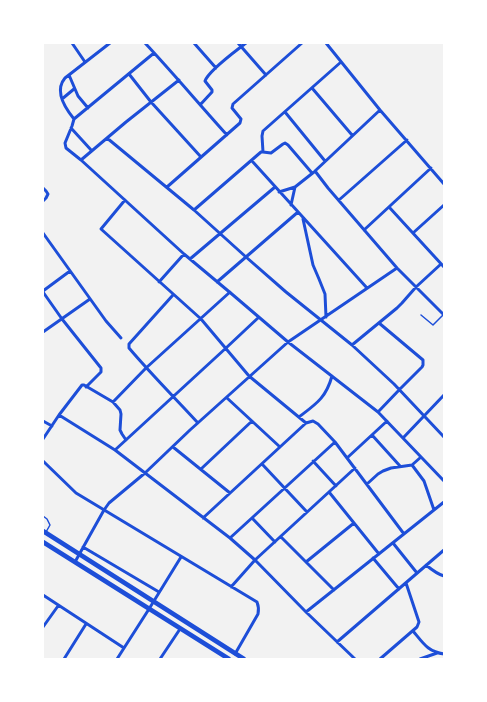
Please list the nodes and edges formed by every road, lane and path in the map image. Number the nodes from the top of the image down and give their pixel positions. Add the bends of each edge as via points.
1 (72, 43) edge
2 (110, 43) edge
3 (144, 43) edge
4 (194, 43) edge
5 (238, 43) edge
6 (246, 43) edge
7 (302, 43) edge
8 (326, 43) edge
9 (241, 47) junction
10 (154, 53) junction
11 (85, 62) junction
12 (341, 62) junction
13 (216, 68) junction
14 (69, 74) junction
15 (129, 74) junction
16 (266, 75) junction
17 (178, 80) junction
18 (312, 88) junction
19 (74, 89) junction
20 (62, 99) junction
21 (151, 102) junction
22 (200, 105) junction
23 (88, 108) junction
24 (380, 110) junction
25 (285, 112) junction
26 (74, 119) junction
27 (72, 128) junction
28 (227, 135) junction
29 (352, 136) junction
30 (107, 138) junction
31 (407, 140) junction
32 (92, 151) junction
33 (264, 152) junction
34 (201, 157) junction
35 (81, 160) junction
36 (252, 161) junction
37 (325, 161) junction
38 (431, 168) junction
39 (314, 172) junction
40 (444, 184) edge
41 (167, 187) junction
42 (275, 187) junction
43 (295, 187) junction
44 (43, 188) edge
45 (279, 192) junction
46 (125, 200) junction
47 (339, 200) junction
48 (43, 201) edge
49 (291, 205) junction
50 (444, 205) edge
51 (390, 207) junction
52 (194, 210) junction
53 (298, 212) junction
54 (302, 218) junction
55 (364, 230) junction
56 (43, 233) edge
57 (220, 233) junction
58 (413, 233) junction
59 (184, 254) junction
60 (246, 257) junction
61 (190, 259) junction
62 (443, 265) edge
63 (397, 268) junction
64 (70, 271) junction
65 (159, 282) junction
66 (217, 282) junction
67 (416, 287) junction
68 (367, 288) junction
69 (43, 292) edge
70 (230, 292) junction
71 (173, 295) junction
72 (90, 299) junction
73 (420, 315) dead end
74 (444, 315) edge
75 (259, 317) junction
76 (326, 317) junction
77 (62, 319) junction
78 (201, 319) junction
79 (321, 320) junction
80 (378, 323) junction
81 (43, 332) edge
82 (121, 338) dead end
83 (288, 342) junction
84 (352, 345) junction
85 (226, 348) junction
86 (146, 368) junction
87 (250, 376) junction
88 (332, 376) junction
89 (86, 387) junction
90 (400, 389) junction
91 (444, 395) edge
92 (174, 396) junction
93 (227, 398) junction
94 (113, 402) junction
95 (378, 412) junction
96 (59, 415) junction
97 (424, 416) junction
98 (299, 417) junction
99 (43, 421) edge
100 (252, 421) junction
101 (387, 421) junction
102 (198, 423) junction
103 (306, 423) junction
104 (52, 426) junction
105 (372, 435) junction
106 (444, 437) edge
107 (403, 438) junction
108 (43, 439) edge
109 (126, 440) junction
110 (335, 442) junction
111 (172, 447) junction
112 (280, 447) junction
113 (116, 450) junction
114 (421, 457) junction
115 (347, 458) junction
116 (43, 460) edge
117 (313, 462) junction
118 (262, 464) junction
119 (412, 465) junction
120 (400, 466) junction
121 (355, 468) junction
122 (201, 469) junction
123 (145, 473) junction
124 (444, 481) edge
125 (367, 484) junction
126 (336, 486) junction
127 (284, 488) junction
128 (329, 492) junction
129 (230, 493) junction
130 (444, 502) edge
131 (104, 510) junction
132 (434, 510) junction
133 (307, 512) junction
134 (43, 516) edge
135 (203, 518) junction
136 (252, 518) junction
137 (354, 523) junction
138 (44, 532) edge
139 (404, 534) junction
140 (281, 537) junction
141 (230, 538) junction
142 (43, 542) edge
143 (275, 542) junction
144 (393, 543) junction
145 (83, 547) junction
146 (444, 550) edge
147 (79, 554) junction
148 (378, 554) junction
149 (181, 557) junction
150 (373, 558) junction
151 (255, 560) junction
152 (76, 562) junction
153 (306, 562) junction
154 (426, 565) junction
155 (417, 573) junction
156 (444, 576) edge
157 (406, 583) junction
158 (231, 587) junction
159 (399, 589) junction
160 (334, 590) junction
161 (159, 592) junction
162 (43, 595) edge
163 (153, 602) junction
164 (58, 606) junction
165 (149, 609) junction
166 (306, 612) junction
167 (86, 624) junction
168 (43, 627) edge
169 (180, 628) junction
170 (413, 631) junction
171 (337, 642) junction
172 (124, 648) junction
173 (437, 653) junction
174 (235, 654) junction
175 (444, 654) edge
176 (64, 659) edge
177 (117, 659) edge
178 (160, 659) edge
179 (228, 659) edge
180 (244, 659) edge
181 (354, 659) edge
182 (380, 659) edge
183 (420, 659) edge

1 - 11 street
2 - 11 street
3 - 10 street
4 - 13 street
5 - 9 street
6 - 9 street
7 - 16 street
8 - 12 street
9 - 13 street
9 - 16 street
10 - 15 street
10 - 17 street
11 - 14 street
12 - 18 street
12 - 24 street
13 - 22 street via 205,80 212,92
14 - 19 street
14 - 20 street via 62,81
15 - 21 street
15 - 23 street
16 - 28 street via 233,104 232,108 241,121
17 - 21 street
17 - 22 street
18 - 25 street
18 - 29 street
19 - 20 street
19 - 23 street
20 - 26 street via 63,105
21 - 30 street
21 - 34 street
22 - 28 street
23 - 26 street
24 - 29 street
24 - 31 street
25 - 33 street via 262,134
25 - 37 street
26 - 27 street
27 - 32 street
27 - 35 street via 65,145
28 - 34 street
29 - 37 street
30 - 32 street
30 - 41 street
31 - 38 street
31 - 47 street
32 - 35 street
33 - 36 street
33 - 39 street via 271,152 283,144 288,145
34 - 41 street
35 - 46 street
36 - 42 street
36 - 52 street
37 - 39 street
38 - 40 street
38 - 51 street
39 - 43 street
39 - 47 street
41 - 52 street
42 - 45 street
42 - 57 street
43 - 45 street
43 - 49 street
44 - 48 street via 48,194
45 - 49 street
46 - 59 street
46 - 65 street via 101,229
47 - 55 street
49 - 53 street
50 - 58 street
51 - 55 street
51 - 58 street
52 - 57 street
53 - 54 street
53 - 60 street
54 - 68 street
54 - 76 street via 313,265 325,294
55 - 63 street
56 - 64 street
57 - 60 street
57 - 61 street
58 - 62 street
59 - 61 street
59 - 65 street
60 - 66 street
60 - 79 street
61 - 66 street
62 - 67 street
63 - 67 street
63 - 68 street
64 - 69 street
64 - 72 street
65 - 71 street
66 - 70 street
67 - 74 street
67 - 80 street
68 - 76 street
69 - 77 street
70 - 75 street
70 - 78 street
71 - 78 street
71 - 86 street via 129,344
72 - 77 street
72 - 82 street
73 - 74 lane via 433,325
75 - 83 street
75 - 85 street
76 - 79 street
77 - 81 street
77 - 89 street via 101,368 101,372
78 - 85 street
78 - 86 street
79 - 83 street
79 - 84 street
80 - 84 street
80 - 90 street via 424,362
83 - 87 street
83 - 88 street
84 - 90 street
85 - 87 street
85 - 92 street
86 - 92 street
86 - 94 street
87 - 93 street
87 - 98 street
88 - 95 street
88 - 98 street via 324,395
89 - 94 street
89 - 96 street via 80,387
90 - 95 street
90 - 97 street
91 - 97 street
92 - 102 street
92 - 109 street
93 - 100 street
93 - 102 street
94 - 109 street via 120,410 120,430
95 - 101 street
96 - 104 street
96 - 113 street
97 - 106 street
97 - 107 street
98 - 103 street
99 - 104 street
100 - 112 street
100 - 122 street
101 - 105 street
101 - 107 street
102 - 111 street
103 - 110 street via 316,422
103 - 112 street
104 - 108 street
105 - 115 street
105 - 120 street
107 - 114 street
109 - 113 street
110 - 115 street
110 - 117 street
111 - 122 street
111 - 123 street
112 - 118 street
113 - 123 street
114 - 119 street
114 - 124 street
115 - 121 street
116 - 131 street via 76,493
117 - 126 street
117 - 127 street
118 - 127 street
118 - 129 street
119 - 120 street
119 - 132 street via 424,481
120 - 125 street via 383,471
121 - 125 street
121 - 126 street
122 - 129 street
123 - 131 street
123 - 135 street
125 - 139 street
126 - 128 street
127 - 133 street
127 - 136 street
128 - 133 street
128 - 137 street
129 - 135 street
130 - 132 street
131 - 145 street
131 - 149 street
132 - 139 street
133 - 140 street
134 - 138 lane via 50,525
135 - 141 street
136 - 141 street
136 - 143 street
137 - 148 street
137 - 153 street
138 - 147 main road
139 - 144 street
140 - 143 street
140 - 153 street
141 - 151 street
142 - 152 main road
143 - 151 street
144 - 148 street
144 - 155 street
145 - 147 street
145 - 161 street
146 - 154 street
147 - 152 street
147 - 163 main road
148 - 150 street
149 - 158 street
149 - 161 street
150 - 159 street
150 - 160 street
151 - 158 street
151 - 166 street
152 - 165 main road
153 - 160 street
154 - 155 street
154 - 156 street
155 - 157 street
157 - 159 street
157 - 170 street via 419,622
158 - 174 street via 257,602 259,606 258,614
159 - 171 street
160 - 166 street
161 - 163 street
162 - 164 street
163 - 165 street
163 - 174 main road
164 - 167 street
164 - 168 street
165 - 169 main road
165 - 172 street
166 - 171 street
167 - 172 street
167 - 176 street
169 - 178 street
169 - 179 main road
170 - 173 street via 430,650
170 - 182 street
171 - 181 street
172 - 177 street
173 - 175 street
173 - 183 street
174 - 180 main road

